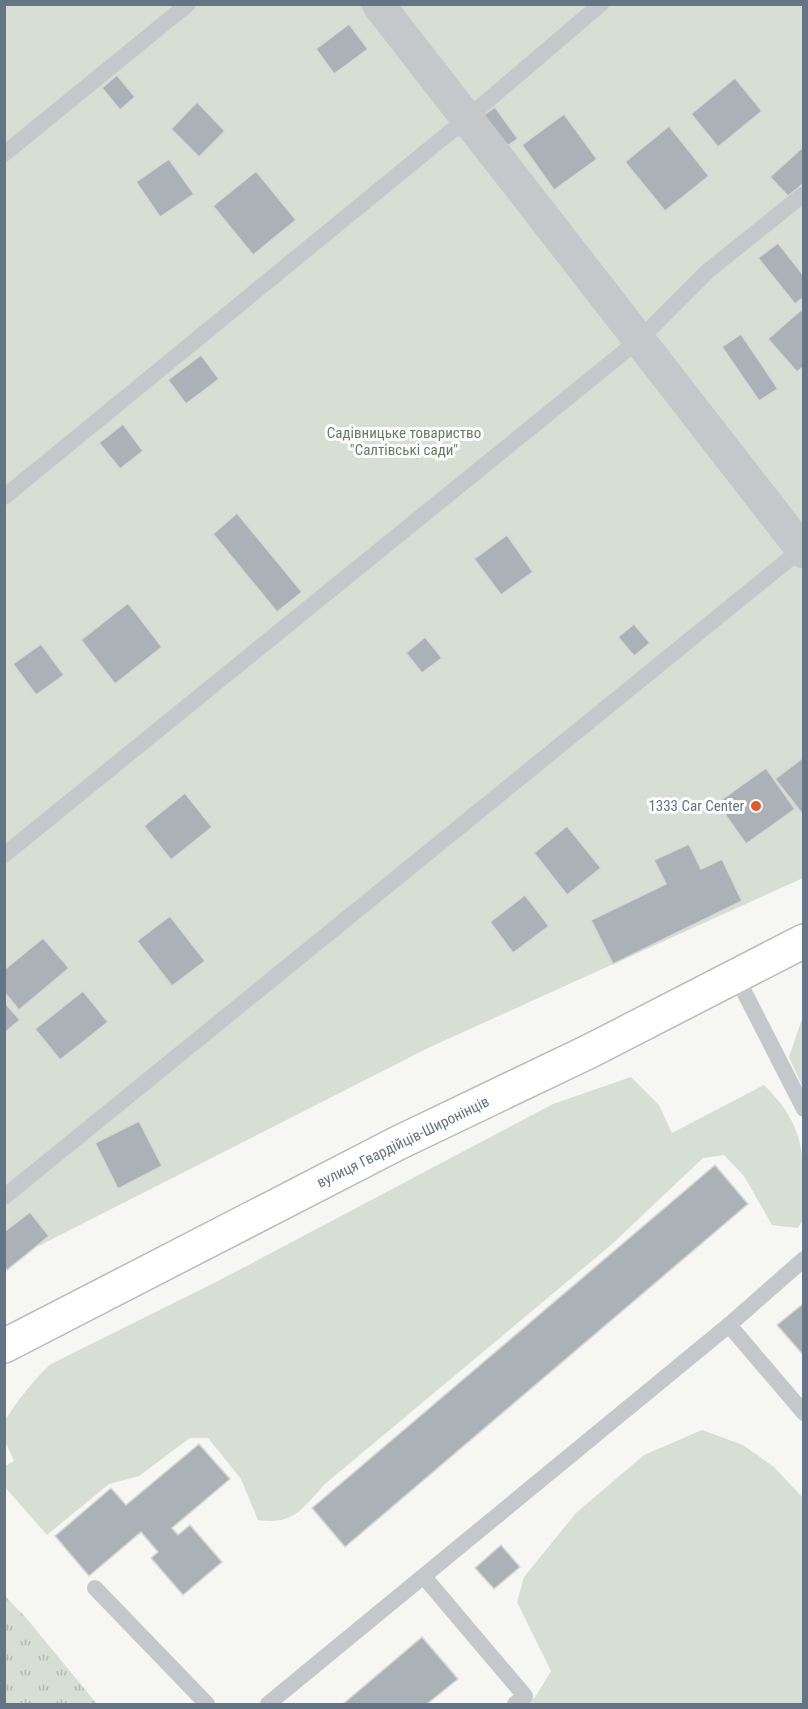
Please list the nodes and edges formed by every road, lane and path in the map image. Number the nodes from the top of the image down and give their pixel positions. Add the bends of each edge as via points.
1 (188, 4) edge
2 (378, 4) edge
3 (602, 4) edge
4 (466, 119) junction
5 (4, 154) edge
6 (804, 194) edge
7 (640, 339) junction
8 (4, 497) edge
9 (803, 550) edge
10 (4, 855) edge
11 (804, 941) edge
12 (736, 976) junction
13 (804, 1109) edge
14 (4, 1197) edge
15 (804, 1260) edge
16 (729, 1326) junction
17 (4, 1346) edge
18 (804, 1413) edge
19 (425, 1578) junction
20 (96, 1588) dead end
21 (207, 1704) edge
22 (268, 1704) edge
23 (515, 1704) edge

1 - 5 lane
2 - 4 street
3 - 4 lane
4 - 7 street
4 - 8 lane
6 - 7 lane via 709,270
7 - 9 street
7 - 10 lane
9 - 14 lane
11 - 12 main road, вулиця Гвардійців-Широнінців
12 - 13 lane
12 - 17 main road, вулиця Гвардійців-Широнінців via 398,1143
15 - 16 lane
16 - 18 lane
16 - 19 lane
19 - 22 lane
19 - 23 lane via 525,1696
20 - 21 lane

